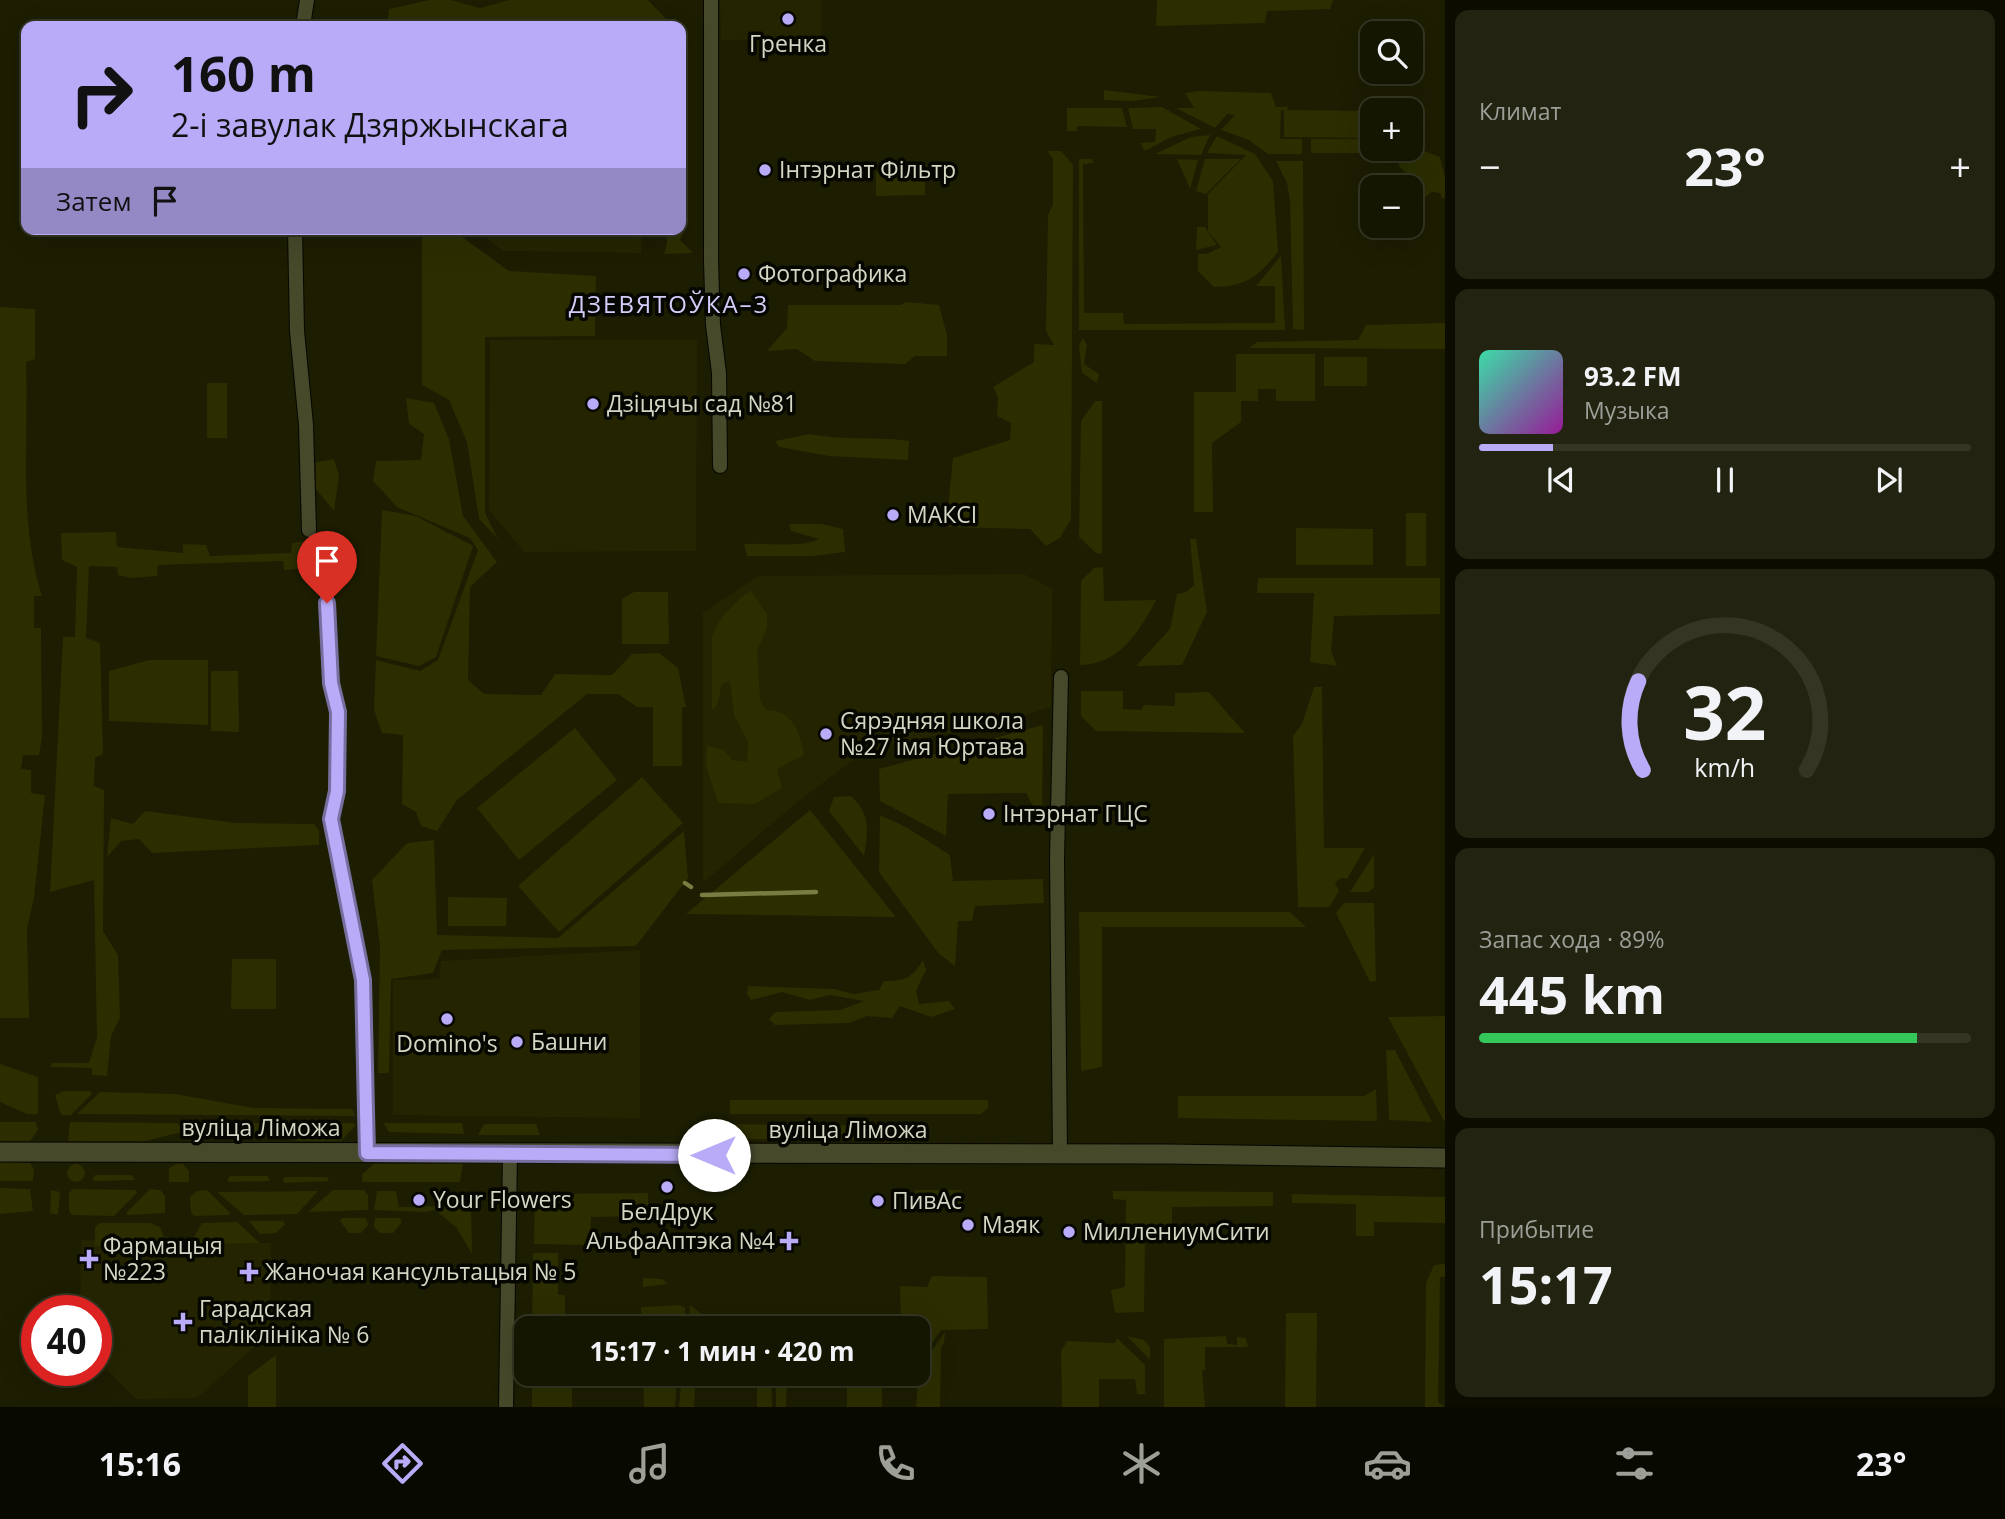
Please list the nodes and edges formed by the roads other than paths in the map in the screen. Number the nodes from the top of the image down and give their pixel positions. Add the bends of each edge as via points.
1 (307, 0) edge
2 (711, 0) edge
3 (304, 21) edge
4 (295, 235) edge
5 (720, 466) dead end
6 (309, 530) dead end
7 (326, 576) dead end
8 (1061, 677) dead end
9 (0, 1152) edge
10 (367, 1153) junction
11 (510, 1154) junction
12 (1060, 1154) junction
13 (1445, 1158) edge
14 (506, 1407) edge

1 - 3 street
2 - 5 street via 713,325 719,373
4 - 6 street
7 - 10 street via 331,683 338,712 337,791 331,819 363,980
8 - 12 street via 1057,859
9 - 10 street, вуліца Ліможа
10 - 11 street, вуліца Ліможа
11 - 12 street, вуліца Ліможа
11 - 14 street
12 - 13 street, вуліца Ліможа

